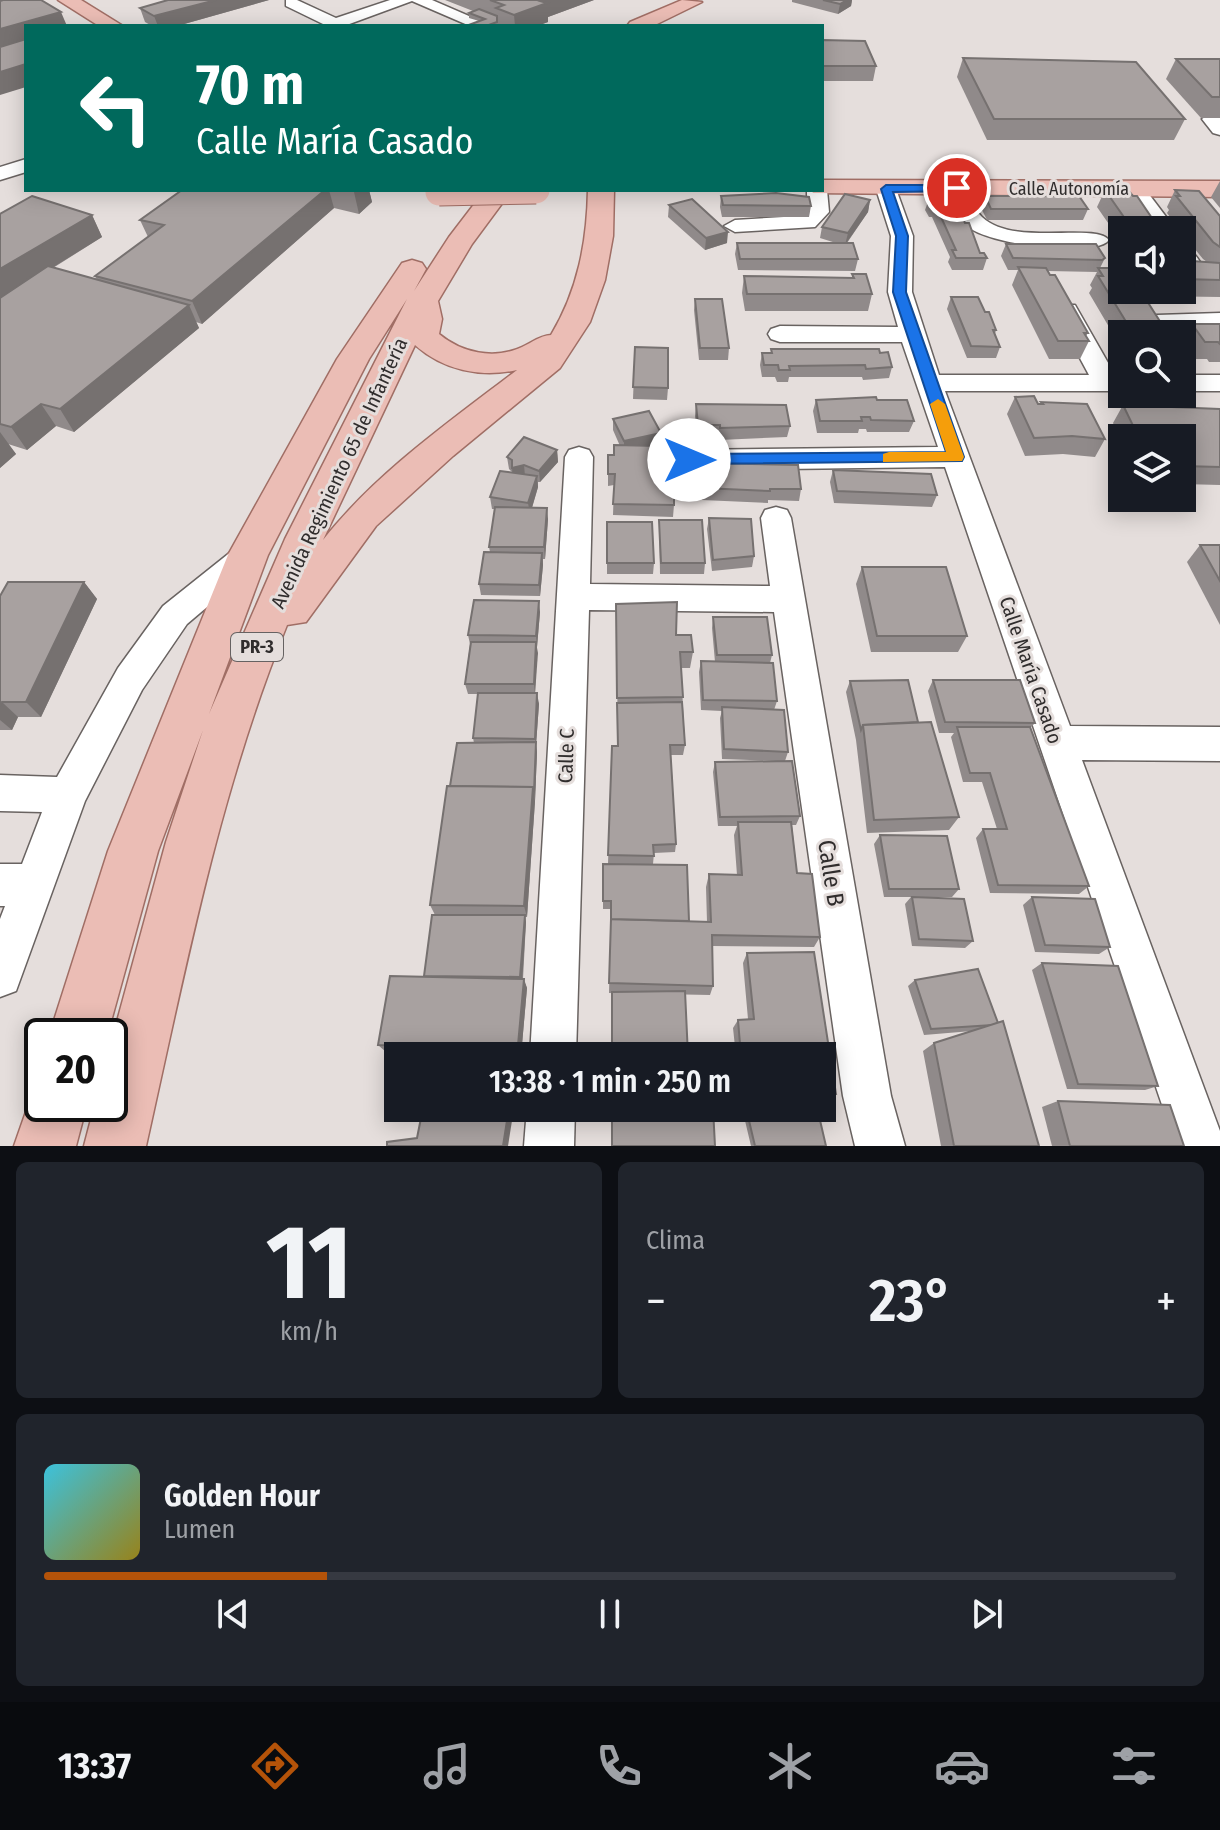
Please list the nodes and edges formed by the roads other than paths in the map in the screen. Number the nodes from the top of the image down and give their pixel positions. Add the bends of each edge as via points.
1 (67, 0) edge
2 (300, 0) edge
3 (405, 0) edge
4 (419, 0) edge
5 (699, 4) edge
6 (109, 24) edge
7 (330, 24) edge
8 (335, 24) edge
9 (479, 24) edge
10 (643, 24) edge
11 (661, 24) edge
12 (684, 24) edge
13 (24, 166) edge
14 (0, 174) edge
15 (957, 188) junction
16 (824, 189) edge
17 (886, 189) junction
18 (1135, 189) junction
19 (1220, 189) edge
20 (448, 192) edge
21 (497, 192) edge
22 (601, 192) edge
23 (819, 192) edge
24 (1155, 216) edge
25 (735, 226) dead end
26 (1098, 240) dead end
27 (1054, 289) edge
28 (422, 298) junction
29 (575, 320) junction
30 (1220, 320) edge
31 (1196, 321) edge
32 (780, 334) dead end
33 (912, 335) junction
34 (1108, 372) edge
35 (1196, 380) edge
36 (931, 383) junction
37 (1108, 383) edge
38 (1220, 383) edge
39 (579, 457) dead end
40 (956, 457) junction
41 (689, 460) dead end
42 (776, 518) dead end
43 (248, 555) junction
44 (573, 597) junction
45 (787, 599) junction
46 (250, 664) junction
47 (1056, 743) junction
48 (1220, 744) edge
49 (0, 793) edge
50 (68, 795) junction
51 (18, 885) edge
52 (0, 975) edge
53 (83, 1018) edge
54 (554, 1042) edge
55 (52, 1122) edge
56 (550, 1122) edge
57 (45, 1146) edge
58 (115, 1146) edge
59 (549, 1146) edge
60 (880, 1146) edge
61 (1201, 1146) edge

1 - 6 main road
2 - 7 street via 291,3
3 - 8 street
4 - 9 street
5 - 10 main road
5 - 11 main road
5 - 12 main road
13 - 14 street
15 - 17 main road, Calle Autonomía
15 - 18 main road, Calle Autonomía
15 - 26 street via 974,222 994,232 1029,240
16 - 17 main road, Calle Autonomía
17 - 33 street, Calle María Casado via 902,236 900,292
18 - 19 main road, Calle Autonomía
18 - 24 street
20 - 43 main road, Avenida Regimiento 65 de Infantería / PR-3 via 411,271 353,359
21 - 28 main road, Avenida Regimiento 65 de Infantería / PR-3
22 - 29 main road via 600,251
23 - 25 street via 818,212 807,222
27 - 34 street
28 - 29 main road via 427,319 423,336 451,357 474,362 515,362 532,356
28 - 46 main road, Avenida Regimiento 65 de Infantería / PR-3 via 338,466
29 - 46 main road via 549,361 363,516
30 - 31 street
32 - 33 street
33 - 36 street, Calle María Casado
35 - 38 street
36 - 37 street
36 - 40 street, Calle María Casado
39 - 44 street, Calle C
40 - 41 street
40 - 47 street, Calle María Casado
42 - 45 street, Calle B
43 - 50 street via 175,615 130,679
43 - 53 main road, Avenida Regimiento 65 de Infantería / PR-3 via 133,851
44 - 45 street
44 - 54 street, Calle C
45 - 60 street, Calle B via 867,1096
46 - 58 main road, Avenida Regimiento 65 de Infantería / PR-3 via 187,854
47 - 48 street
47 - 61 street, Calle María Casado
49 - 50 street
50 - 51 street
51 - 52 street
55 - 57 main road
56 - 59 street

